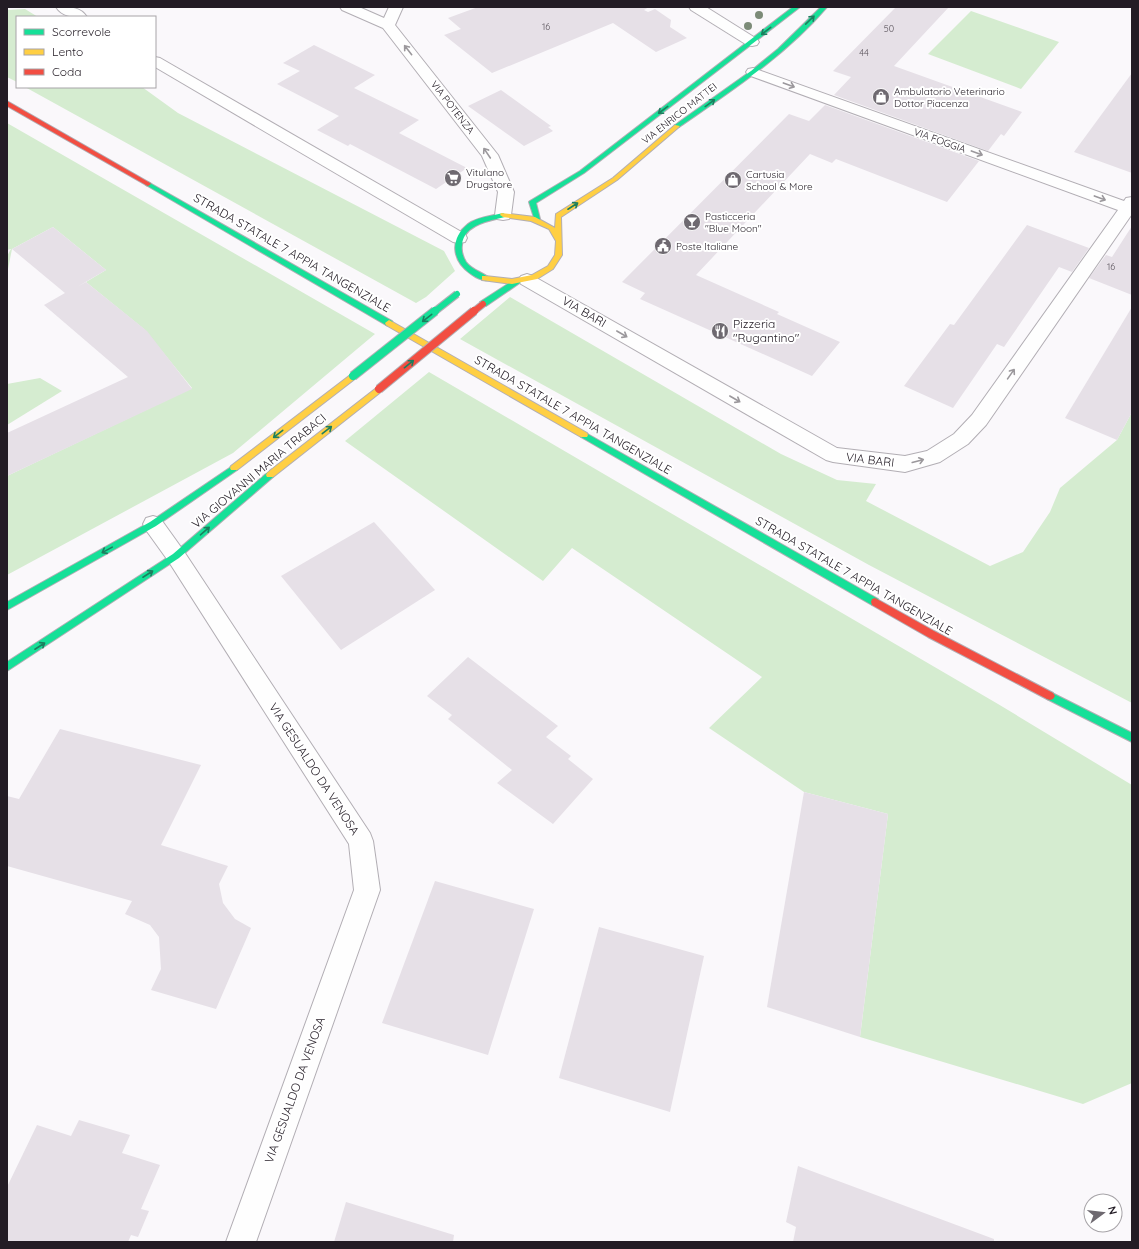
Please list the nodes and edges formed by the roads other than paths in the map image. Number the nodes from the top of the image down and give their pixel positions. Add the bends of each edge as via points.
1 (63, 7) edge
2 (347, 7) edge
3 (396, 7) edge
4 (696, 7) edge
5 (797, 7) edge
6 (824, 7) edge
7 (78, 16) edge
8 (388, 25) junction
9 (752, 42) junction
10 (156, 62) edge
11 (753, 72) junction
12 (7, 103) edge
13 (1130, 205) edge
14 (503, 215) junction
15 (537, 219) junction
16 (558, 237) junction
17 (460, 238) junction
18 (522, 281) junction
19 (458, 291) dead end
20 (153, 524) junction
21 (176, 556) junction
22 (7, 606) edge
23 (7, 667) edge
24 (1132, 738) edge
25 (241, 1242) edge

1 - 7 street
2 - 8 street
3 - 8 street
4 - 9 street
5 -> 9 main road, VIA ENRICO MATTEI
11 -> 6 main road, VIA ENRICO MATTEI via 780,50
14 -> 8 street, VIA POTENZA via 506,192 490,155
9 -> 15 main road, VIA ENRICO MATTEI via 582,172 532,202
10 - 17 street
11 -> 13 street, VIA FOGGIA
16 -> 11 main road, VIA ENRICO MATTEI via 558,216 615,179 673,129
12 - 24 main road, STRADA STATALE 7 APPIA TANGENZIALE via 931,634
18 -> 13 street, VIA BARI via 833,455 905,464 934,457 961,440 979,420
14 - 15 main road
14 - 17 main road via 471,225
15 - 16 main road via 550,227
16 - 18 main road via 561,249 557,260 549,269
17 - 18 main road via 457,250 466,273 497,282
21 -> 18 main road, VIA GIOVANNI MARIA TRABACI, bridge via 264,480 483,304
19 -> 20 main road, VIA GIOVANNI MARIA TRABACI, bridge via 217,481
20 - 21 street, VIA GESUALDO DA VENOSA
20 -> 22 main road, VIA GIOVANNI MARIA TRABACI
23 -> 21 main road, VIA GIOVANNI MARIA TRABACI
21 - 25 street, VIA GESUALDO DA VENOSA via 361,841 367,890

